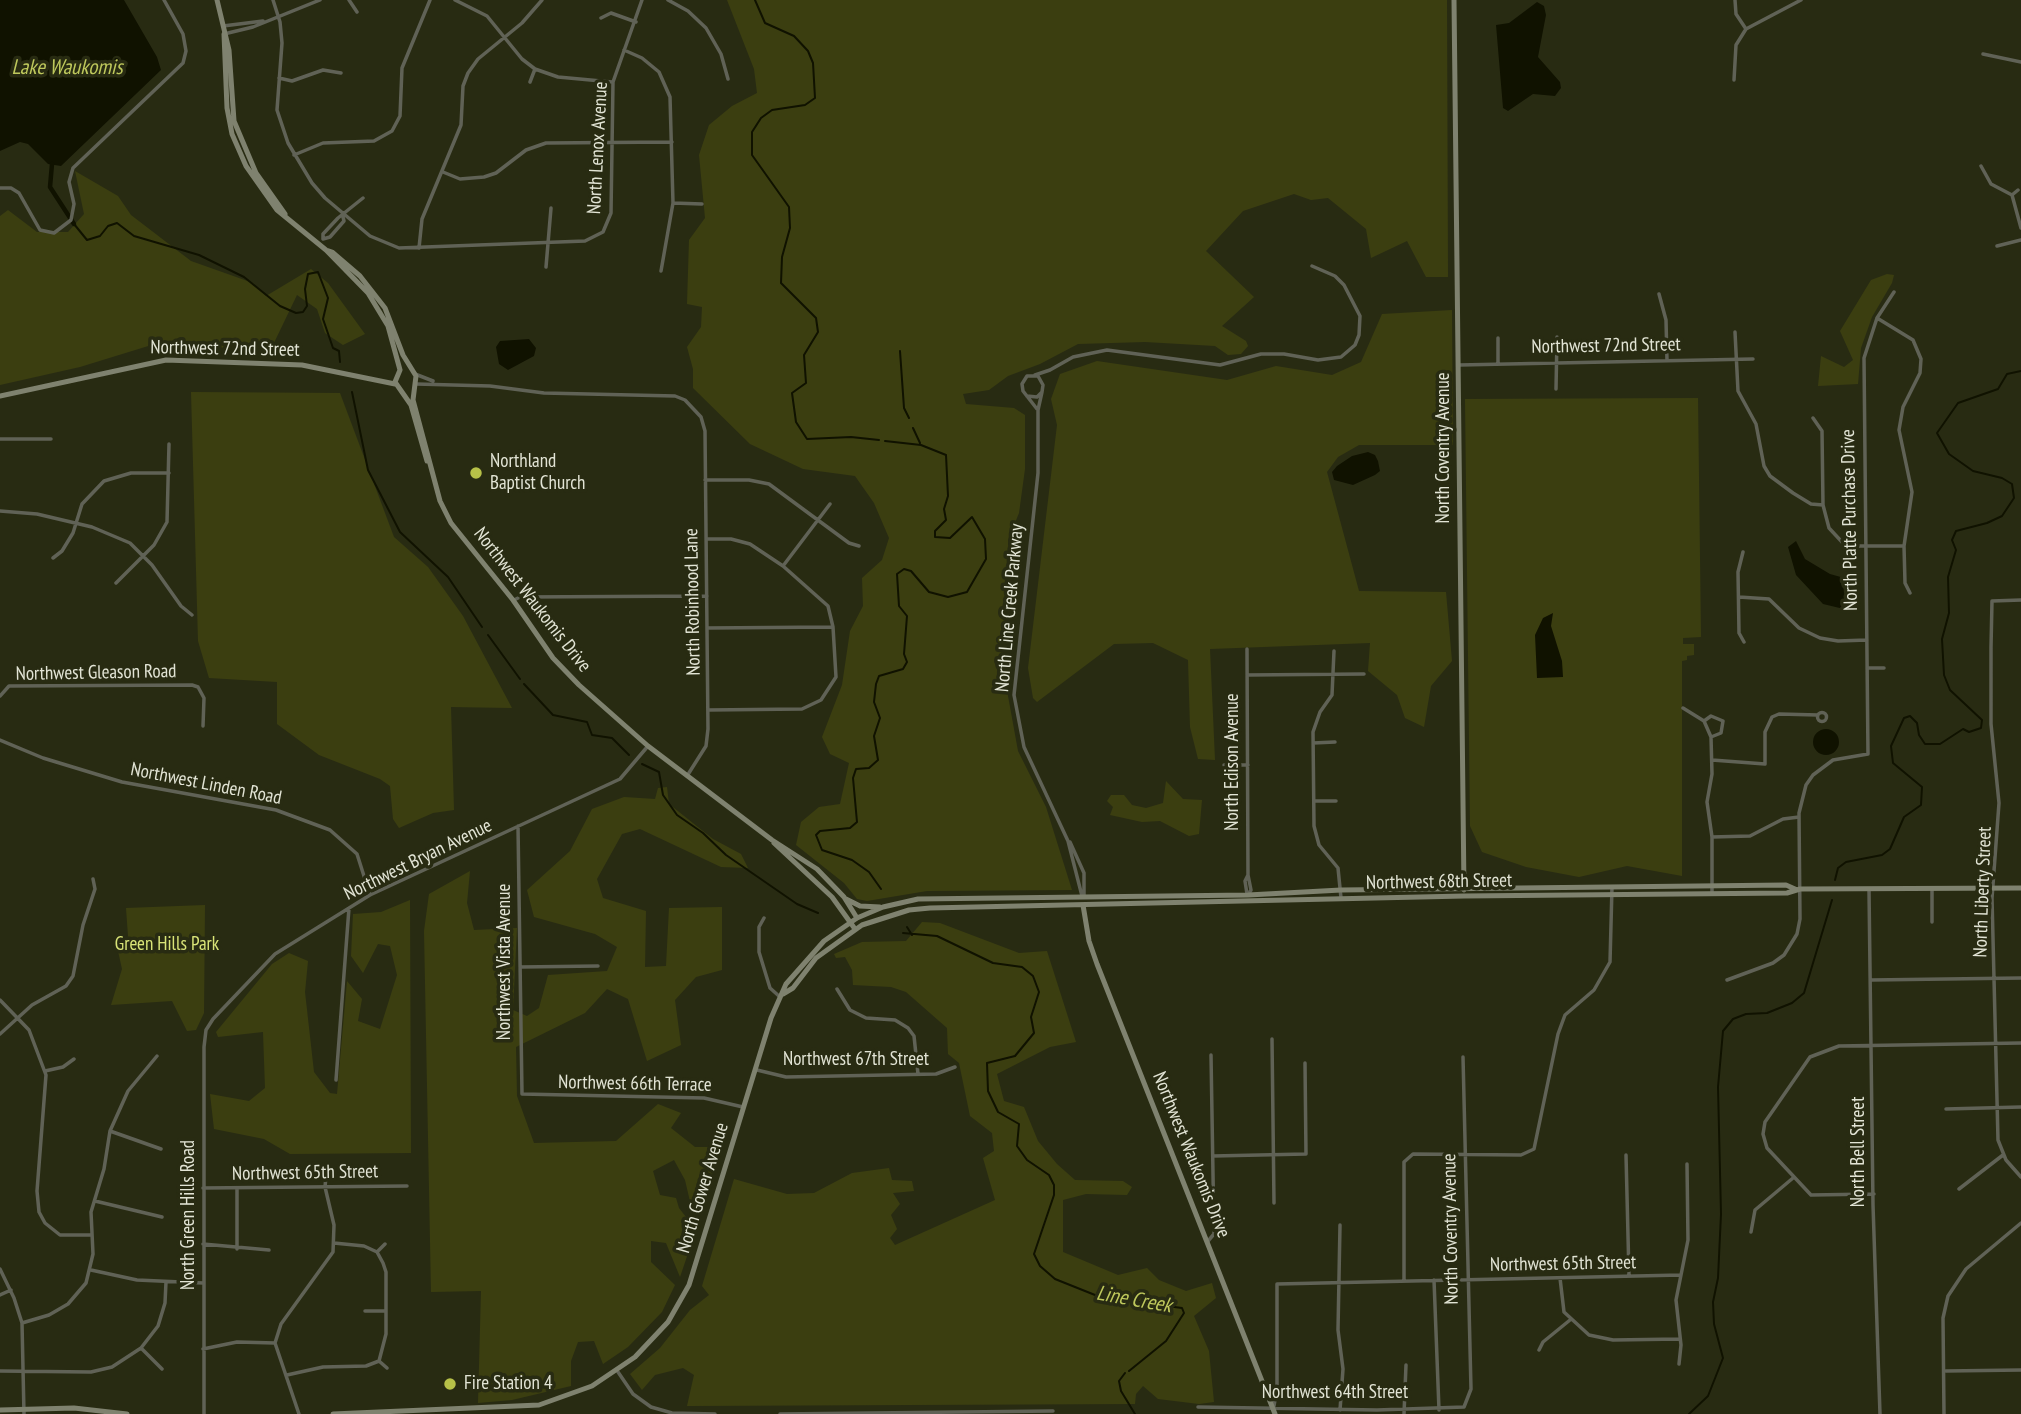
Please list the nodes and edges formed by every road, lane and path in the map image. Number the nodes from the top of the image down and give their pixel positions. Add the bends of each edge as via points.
1 (164, 0) edge
2 (218, 0) edge
3 (273, 0) edge
4 (320, 0) edge
5 (349, 0) edge
6 (430, 0) edge
7 (455, 0) edge
8 (542, 0) edge
9 (642, 0) edge
10 (668, 0) edge
11 (1454, 0) edge
12 (1735, 0) edge
13 (1801, 0) edge
14 (356, 12) dead end
15 (279, 18) junction
16 (601, 18) dead end
17 (265, 21) junction
18 (636, 22) junction
19 (223, 26) junction
20 (1746, 29) junction
21 (224, 34) junction
22 (505, 37) junction
23 (624, 50) junction
24 (1983, 54) dead end
25 (2021, 62) edge
26 (536, 69) junction
27 (341, 73) dead end
28 (279, 78) junction
29 (728, 79) dead end
30 (1734, 80) dead end
31 (530, 82) dead end
32 (613, 82) junction
33 (672, 142) junction
34 (610, 143) junction
35 (295, 155) junction
36 (1981, 166) dead end
37 (443, 172) junction
38 (0, 188) edge
39 (2018, 190) dead end
40 (2012, 195) junction
41 (363, 198) dead end
42 (673, 203) junction
43 (702, 204) dead end
44 (551, 208) dead end
45 (343, 216) junction
46 (2021, 228) edge
47 (2021, 240) edge
48 (321, 241) junction
49 (546, 242) junction
50 (1997, 246) dead end
51 (419, 248) junction
52 (326, 250) junction
53 (546, 267) dead end
54 (1312, 267) dead end
55 (661, 271) dead end
56 (1894, 292) dead end
57 (1659, 294) dead end
58 (1877, 318) junction
59 (1735, 332) dead end
60 (1557, 337) dead end
61 (1498, 338) dead end
62 (1736, 359) junction
63 (1753, 359) dead end
64 (1667, 361) junction
65 (1557, 363) junction
66 (1498, 364) junction
67 (1459, 365) junction
68 (1050, 370) junction
69 (398, 372) junction
70 (414, 373) junction
71 (1035, 375) junction
72 (368, 380) junction
73 (396, 384) junction
74 (438, 384) junction
75 (415, 385) junction
76 (1044, 385) junction
77 (1556, 389) dead end
78 (401, 390) junction
79 (1042, 392) junction
80 (0, 396) edge
81 (1027, 396) junction
82 (1038, 410) junction
83 (1813, 418) dead end
84 (0, 439) edge
85 (51, 439) dead end
86 (169, 444) dead end
87 (428, 463) junction
88 (169, 473) junction
89 (705, 480) junction
90 (830, 504) dead end
91 (1823, 505) junction
92 (0, 511) edge
93 (818, 520) junction
94 (75, 523) junction
95 (706, 539) junction
96 (859, 545) dead end
97 (1904, 546) junction
98 (1864, 547) junction
99 (1743, 552) dead end
100 (142, 555) junction
101 (53, 558) dead end
102 (783, 566) junction
103 (116, 583) dead end
104 (1910, 593) dead end
105 (707, 596) junction
106 (1738, 597) junction
107 (513, 600) junction
108 (2021, 600) edge
109 (192, 615) dead end
110 (833, 627) junction
111 (708, 628) junction
112 (1867, 640) junction
113 (1744, 642) dead end
114 (1247, 649) dead end
115 (1334, 651) dead end
116 (1867, 668) junction
117 (1884, 668) dead end
118 (1364, 674) dead end
119 (1334, 675) junction
120 (1247, 676) junction
121 (0, 696) edge
122 (1683, 708) dead end
123 (708, 710) junction
124 (1818, 715) dead end
125 (1704, 721) junction
126 (203, 726) dead end
127 (1711, 737) junction
128 (0, 740) edge
129 (1335, 742) dead end
130 (1313, 743) junction
131 (648, 746) junction
132 (1712, 760) junction
133 (1224, 765) dead end
134 (1248, 765) junction
135 (687, 776) junction
136 (1314, 801) junction
137 (1336, 801) dead end
138 (1799, 817) junction
139 (518, 826) junction
140 (1712, 837) junction
141 (772, 840) junction
142 (93, 879) dead end
143 (1712, 886) junction
144 (1612, 887) junction
145 (1464, 888) junction
146 (2021, 888) edge
147 (1797, 889) junction
148 (1994, 889) junction
149 (1341, 890) junction
150 (1869, 890) junction
151 (1932, 890) junction
152 (1712, 894) junction
153 (370, 895) junction
154 (1248, 895) junction
155 (1612, 895) junction
156 (1464, 896) junction
157 (844, 897) junction
158 (1083, 898) junction
159 (1136, 898) junction
160 (1341, 899) junction
161 (1249, 904) junction
162 (1083, 906) junction
163 (1136, 906) junction
164 (883, 907) junction
165 (349, 908) junction
166 (764, 918) dead end
167 (857, 918) junction
168 (851, 922) junction
169 (1932, 922) dead end
170 (862, 925) junction
171 (855, 929) junction
172 (598, 966) dead end
173 (520, 967) junction
174 (1994, 978) junction
175 (2021, 978) edge
176 (1727, 980) dead end
177 (1871, 980) junction
178 (836, 989) dead end
179 (782, 996) junction
180 (0, 1000) edge
181 (18, 1016) junction
182 (213, 1019) joint
183 (0, 1034) edge
184 (1272, 1039) dead end
185 (1995, 1042) junction
186 (2021, 1043) edge
187 (1872, 1045) junction
188 (1211, 1055) dead end
189 (157, 1056) dead end
190 (1463, 1057) dead end
191 (74, 1059) dead end
192 (1305, 1063) dead end
193 (955, 1067) dead end
194 (757, 1070) junction
195 (45, 1071) junction
196 (918, 1074) junction
197 (336, 1080) dead end
198 (525, 1096) joint
199 (744, 1107) junction
200 (1997, 1107) junction
201 (2021, 1107) edge
202 (1946, 1109) dead end
203 (110, 1131) junction
204 (160, 1149) dead end
205 (1274, 1155) junction
206 (1468, 1155) junction
207 (1626, 1155) dead end
208 (2003, 1155) junction
209 (1213, 1156) junction
210 (1686, 1164) dead end
211 (327, 1165) dead end
212 (2021, 1177) edge
213 (1793, 1178) junction
214 (325, 1186) junction
215 (407, 1186) dead end
216 (203, 1188) junction
217 (237, 1188) junction
218 (1959, 1189) dead end
219 (1874, 1194) junction
220 (95, 1201) junction
221 (1273, 1203) dead end
222 (162, 1217) dead end
223 (2021, 1223) edge
224 (1340, 1225) dead end
225 (1751, 1232) dead end
226 (90, 1235) junction
227 (1208, 1241) junction
228 (334, 1243) junction
229 (203, 1244) junction
230 (385, 1244) dead end
231 (237, 1249) junction
232 (269, 1250) dead end
233 (377, 1252) junction
234 (0, 1269) edge
235 (92, 1270) junction
236 (1681, 1275) junction
237 (1629, 1276) junction
238 (1560, 1278) junction
239 (1434, 1280) junction
240 (1467, 1280) junction
241 (1404, 1281) junction
242 (166, 1282) junction
243 (1338, 1282) junction
244 (203, 1283) junction
245 (10, 1290) junction
246 (0, 1295) edge
247 (365, 1311) dead end
248 (386, 1311) junction
249 (1570, 1320) junction
250 (22, 1323) junction
251 (1680, 1339) junction
252 (275, 1343) junction
253 (141, 1348) junction
254 (203, 1349) junction
255 (1539, 1350) dead end
256 (379, 1361) junction
257 (1679, 1364) dead end
258 (1406, 1365) dead end
259 (162, 1368) dead end
260 (387, 1368) dead end
261 (2021, 1370) edge
262 (0, 1371) edge
263 (618, 1371) junction
264 (1945, 1371) junction
265 (25, 1372) junction
266 (287, 1375) junction
267 (1468, 1401) joint
268 (1198, 1407) dead end
269 (0, 1410) edge
270 (1340, 1410) junction
271 (1439, 1410) junction
272 (1053, 1411) dead end
273 (24, 1412) edge
274 (1274, 1412) edge
275 (1404, 1412) edge
276 (1045, 1413) edge
277 (123, 1414) edge
278 (204, 1414) edge
279 (299, 1414) edge
280 (333, 1414) edge
281 (715, 1414) edge
282 (780, 1414) edge
283 (1880, 1414) edge
284 (1944, 1414) edge

1 - 38 street via 184,38 182,65 73,168 71,220 58,231 40,230 19,193
2 - 19 main road
3 - 15 street
4 - 15 street
5 - 14 street
6 - 35 street via 402,68 400,116 388,135 374,141 323,143
7 - 22 street via 481,12
8 - 22 street
9 - 18 street, North Lenox Avenue
10 - 29 street via 706,28
11 - 67 main road, North Coventry Avenue
12 - 20 street via 1736,14
13 - 20 street
15 - 17 street
15 - 28 street
16 - 18 street via 611,13
17 - 19 street
17 - 21 street
18 - 23 street, North Lenox Avenue
19 - 21 main road
20 - 30 street via 1736,45
21 - 48 main road via 234,121 256,173 287,217
22 - 26 street
22 - 37 street via 468,73 461,125
23 - 32 street, North Lenox Avenue
23 - 33 street via 652,65 666,84
24 - 25 street
26 - 31 street
26 - 32 street via 558,77
27 - 28 street via 323,70 292,81
28 - 35 street via 279,120
32 - 34 street, North Lenox Avenue
33 - 34 street
33 - 42 street
34 - 37 street via 534,146 496,173 478,178
34 - 49 street, North Lenox Avenue via 611,216 601,235 588,241
35 - 45 street via 318,191
36 - 40 street via 1990,184
37 - 51 street via 422,219
39 - 40 street
40 - 46 street
41 - 45 street
42 - 43 street
42 - 55 street
44 - 49 street
45 - 48 street
45 - 51 street via 384,243
47 - 50 street
48 - 52 main road
49 - 51 street
49 - 53 street
52 - 69 main road via 381,311 397,351
52 - 70 main road via 360,276 379,298
54 - 68 street via 1335,276 1360,316 1355,345 1341,357 1318,360 1261,354 1220,365 1107,350 1073,357
56 - 58 street, North Platte Purchase Drive
57 - 64 street via 1666,320
58 - 97 street via 1913,340 1922,359 1899,430 1912,492
58 - 98 street, North Platte Purchase Drive via 1864,358
59 - 62 street
60 - 65 street
61 - 66 street
62 - 63 street, Northwest 72nd Street
62 - 64 street, Northwest 72nd Street
62 - 91 street via 1738,391 1756,424 1764,466 1793,494
64 - 65 street, Northwest 72nd Street
65 - 66 street, Northwest 72nd Street
65 - 77 street
66 - 67 street, Northwest 72nd Street
67 - 145 main road, North Coventry Avenue
68 - 71 street
68 - 76 street, North Line Creek Parkway
69 - 70 main road, Northwest 72nd Street
69 - 72 main road, Northwest 72nd Street
69 - 73 main road
70 - 74 street
70 - 75 main road, Northwest Waukomis Drive
71 - 76 street
71 - 81 street via 1023,381
72 - 73 main road, Northwest 72nd Street
72 - 80 main road, Northwest 72nd Street via 302,365 166,360
73 - 78 main road, Northwest Waukomis Drive
74 - 75 street
74 - 89 street, North Robinhood Lane via 544,393 675,396 693,407 702,421
75 - 78 main road
75 - 87 main road, Northwest Waukomis Drive via 413,400
76 - 79 street, North Line Creek Parkway
78 - 87 main road, Northwest Waukomis Drive via 411,405
79 - 81 street via 1037,397
79 - 82 street, North Line Creek Parkway
81 - 82 street
82 - 158 street, North Line Creek Parkway via 1038,473 1014,695 1024,747 1068,841
83 - 91 street via 1822,431
84 - 85 street
86 - 88 street
87 - 107 main road, Northwest Waukomis Drive via 451,523
88 - 94 street via 131,474 104,481 82,504
88 - 100 street via 167,522 154,545
89 - 93 street via 763,482
89 - 95 street, North Robinhood Lane
90 - 93 street
91 - 98 street via 1835,535 1842,542
92 - 94 street
93 - 96 street
93 - 102 street
94 - 100 street via 113,534
94 - 101 street via 62,551
95 - 102 street via 741,540
95 - 105 street, North Robinhood Lane
97 - 98 street
97 - 104 street via 1905,583
98 - 112 street, North Platte Purchase Drive
99 - 106 street
100 - 103 street
100 - 109 street
102 - 110 street via 828,606
105 - 107 street
105 - 111 street, North Robinhood Lane
106 - 112 street via 1769,599 1799,628 1820,638
106 - 113 street via 1739,633
107 - 131 main road, Northwest Waukomis Drive via 553,658
108 - 148 street, North Liberty Street via 1992,601 1991,724 1999,803
110 - 111 street
110 - 123 street via 835,677 825,696 812,706
111 - 123 street, North Robinhood Lane
112 - 116 street, North Platte Purchase Drive
114 - 120 street, North Edison Avenue
115 - 119 street
116 - 117 street
116 - 138 street, North Platte Purchase Drive via 1868,754 1822,766 1806,785
118 - 119 street
119 - 120 street
119 - 130 street via 1332,695 1315,722
120 - 134 street, North Edison Avenue
121 - 126 street, Northwest Gleason Road via 9,686 192,685 204,698
122 - 125 street
123 - 135 street, North Robinhood Lane via 706,746
124 - 132 street via 1779,714 1772,718 1765,732 1765,764
125 - 127 street
125 - 127 street via 1711,716 1723,721 1721,733
127 - 132 street
128 - 153 street, Northwest Linden Road via 122,782 276,810 330,830 357,854
129 - 130 street
130 - 136 street
131 - 135 main road, Northwest Waukomis Drive
131 - 139 street, Northwest Bryan Avenue via 620,779
132 - 140 street via 1707,816
133 - 134 street
134 - 154 street, North Edison Avenue
135 - 141 main road, Northwest Waukomis Drive
136 - 137 street
136 - 149 street via 1316,837 1338,868
138 - 140 street via 1783,819 1750,836
138 - 147 street
139 - 153 street, Northwest Bryan Avenue
139 - 173 street, Northwest Vista Avenue
140 - 143 street
141 - 157 main road, Northwest Waukomis Drive via 817,869
141 - 168 main road, Northwest Waukomis Drive via 826,890
142 - 181 street via 95,889 73,976 51,998
143 - 144 main road, Northwest 68th Street
143 - 147 main road, Northwest 68th Street via 1786,885
143 - 152 street
144 - 145 main road, Northwest 68th Street
144 - 155 street
145 - 149 main road, Northwest 68th Street
145 - 156 main road, North Coventry Avenue
146 - 148 main road, Northwest 68th Street
147 - 150 main road, Northwest 68th Street
147 - 152 main road, Northwest 68th Street
147 - 176 street via 1799,926 1790,947 1773,963
148 - 151 main road, Northwest 68th Street
148 - 174 street, North Liberty Street
149 - 154 main road, Northwest 68th Street
149 - 160 street
150 - 151 main road, Northwest 68th Street
150 - 177 street, North Bell Street
151 - 169 street
152 - 155 main road, Northwest 68th Street
153 - 165 street, Northwest Bryan Avenue
154 - 159 main road, Northwest 68th Street
154 - 161 street, North Edison Avenue
155 - 156 main road, Northwest 68th Street
155 - 206 street via 1610,962 1594,990 1565,1015 1531,1152
156 - 160 main road, Northwest 68th Street
157 - 164 main road via 863,907
157 - 167 main road, Northwest Waukomis Drive
158 - 159 main road, Northwest 68th Street
158 - 162 main road, Northwest Waukomis Drive
158 - 164 main road, North Gower Avenue via 918,899
159 - 163 main road
160 - 161 main road, Northwest 68th Street
161 - 163 main road, Northwest 68th Street
162 - 163 main road, Northwest 68th Street
162 - 170 main road via 930,908
162 - 227 main road, Northwest Waukomis Drive via 1088,941
164 - 167 main road, North Gower Avenue
165 - 182 street, Northwest Bryan Avenue via 275,954
165 - 197 street
166 - 179 street via 759,927 759,952 770,988
167 - 168 main road, North Gower Avenue
167 - 170 main road, Northwest Waukomis Drive
168 - 171 main road, Northwest Waukomis Drive
168 - 179 main road, North Gower Avenue via 810,953
170 - 171 main road, North Gower Avenue
171 - 179 main road, North Gower Avenue via 816,958
172 - 173 street
173 - 198 street, Northwest Vista Avenue via 520,1084
174 - 175 street
174 - 177 street
174 - 185 street, North Liberty Street
177 - 187 street, North Bell Street
178 - 196 street via 850,1010 866,1018 895,1020 908,1028 914,1036
179 - 194 main road, North Gower Avenue
180 - 181 street
181 - 183 street
181 - 195 street via 29,1030
182 - 216 street, North Green Hills Road via 204,1047
184 - 205 street
185 - 186 street
185 - 187 street
185 - 200 street, North Liberty Street
187 - 213 street via 1832,1047 1810,1056 1765,1122 1767,1148
187 - 219 street, North Bell Street
188 - 209 street
189 - 203 street via 128,1091
190 - 206 street, North Coventry Avenue
191 - 195 street
192 - 205 street via 1306,1154
193 - 196 street, Northwest 67th Street
194 - 196 street, Northwest 67th Street via 786,1077
194 - 199 main road, North Gower Avenue
195 - 226 street via 39,1212 60,1235
198 - 199 street, Northwest 66th Terrace via 704,1098
199 - 263 main road, North Gower Avenue via 684,1295 660,1332
200 - 201 street
200 - 202 street
200 - 208 street, North Liberty Street
203 - 204 street
203 - 220 street
205 - 209 street
205 - 221 street
206 - 240 street, North Coventry Avenue
206 - 241 street via 1407,1156 1402,1168
207 - 237 street
208 - 212 street
208 - 218 street
209 - 227 street via 1214,1234
210 - 236 street via 1688,1233
211 - 214 street
213 - 219 street via 1811,1195
213 - 225 street via 1755,1210
214 - 215 street, Northwest 65th Street
214 - 217 street, Northwest 65th Street
214 - 228 street
216 - 217 street, Northwest 65th Street
216 - 229 street, North Green Hills Road
217 - 231 street
219 - 283 street, North Bell Street
220 - 222 street
220 - 226 street
223 - 264 street via 1958,1277 1943,1318
224 - 243 street
226 - 235 street
227 - 274 main road, Northwest Waukomis Drive
228 - 233 street
228 - 252 street via 326,1266 281,1324
229 - 231 street
229 - 244 street, North Green Hills Road
230 - 233 street
231 - 232 street
233 - 248 street via 386,1272
234 - 245 street
235 - 242 street
235 - 250 street via 68,1304
236 - 237 street, Northwest 65th Street
236 - 251 street via 1676,1300
237 - 238 street, Northwest 65th Street
238 - 240 street, Northwest 65th Street
238 - 249 street via 1564,1312
239 - 240 street, Northwest 65th Street
239 - 241 street, Northwest 65th Street
239 - 271 street
240 - 267 street, North Coventry Avenue
241 - 243 street, Northwest 65th Street
242 - 244 street
242 - 253 street via 158,1326
243 - 270 street via 1343,1369
243 - 274 street, Northwest 65th Street via 1277,1284
244 - 254 street, North Green Hills Road
245 - 246 street
245 - 250 street
247 - 248 street
248 - 256 street
249 - 251 street via 1589,1335 1607,1340
249 - 255 street
250 - 265 street
251 - 257 street
252 - 254 street via 237,1342
252 - 266 street
253 - 259 street
253 - 265 street via 112,1367 90,1372
254 - 278 street, North Green Hills Road
256 - 260 street
256 - 266 street via 366,1367 323,1367
258 - 275 street
261 - 264 street
262 - 265 street
263 - 280 main road via 566,1398 528,1407
263 - 281 street via 633,1394 651,1407 673,1413
264 - 284 street
265 - 273 street
266 - 279 street
267 - 271 street, Northwest 64th Street via 1456,1410
268 - 274 street, Northwest 64th Street
269 - 273 main road
270 - 274 street, Northwest 64th Street
270 - 275 street, Northwest 64th Street
271 - 275 street, Northwest 64th Street
272 - 276 street
273 - 277 main road via 74,1408
276 - 282 street

